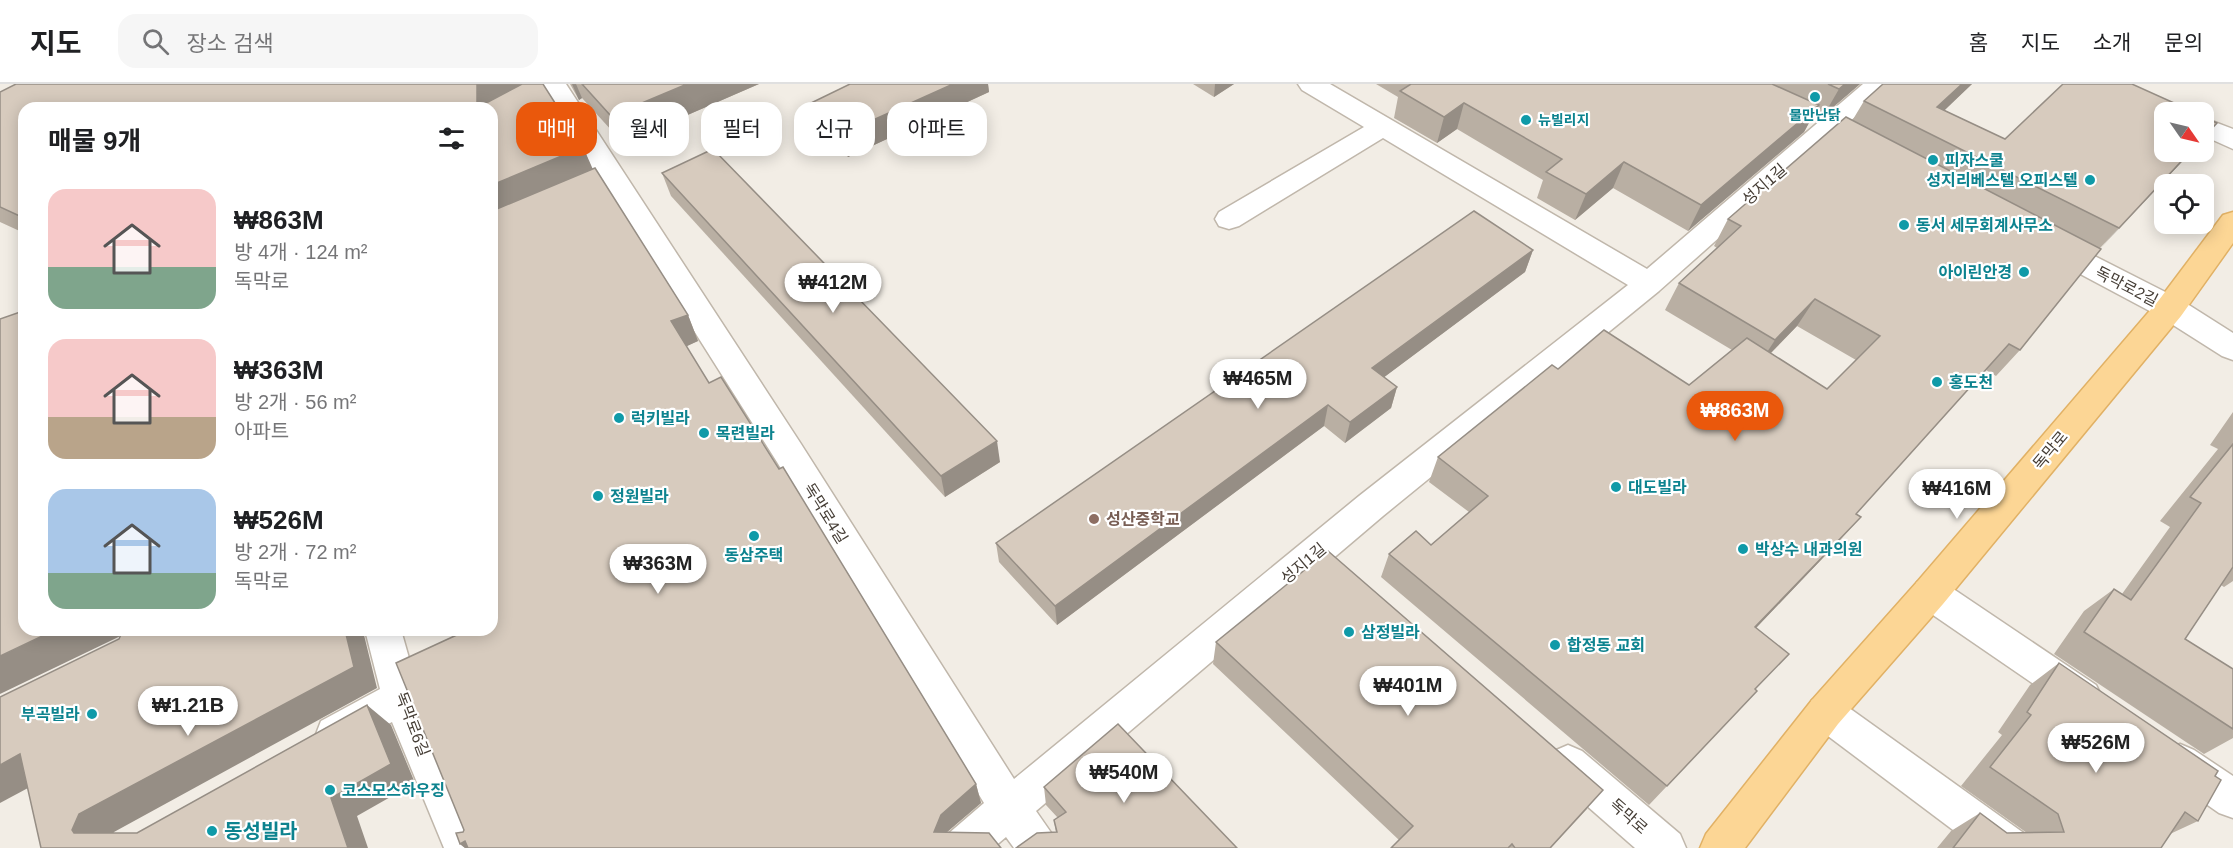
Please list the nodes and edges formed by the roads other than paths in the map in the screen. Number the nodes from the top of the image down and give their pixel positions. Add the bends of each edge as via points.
1 (1311, 84) edge
2 (1879, 84) edge
3 (549, 89) edge
4 (1384, 126) junction
5 (2214, 131) edge
6 (2233, 140) edge
7 (1229, 219) dead end
8 (2233, 222) edge
9 (2024, 232) edge
10 (1649, 284) junction
11 (2170, 308) junction
12 (2233, 348) edge
13 (1930, 593) junction
14 (385, 636) edge
15 (401, 697) junction
16 (1825, 712) junction
17 (2106, 713) edge
18 (1542, 741) edge
19 (2155, 746) edge
20 (307, 749) edge
21 (2233, 799) edge
22 (1009, 807) junction
23 (464, 848) edge
24 (962, 848) edge
25 (1038, 848) edge
26 (1666, 848) edge
27 (1720, 848) edge
28 (2011, 848) edge

1 - 4 lane
2 - 10 lane, 성지1길
3 - 22 lane, 독막로4길 via 604,183 789,453
4 - 7 lane
4 - 10 lane
5 - 6 lane
8 - 11 main road, 독막로
9 - 11 lane, 독막로2길
10 - 22 lane, 성지1길 via 1333,560
11 - 12 lane
11 - 13 main road, 독막로
13 - 16 main road, 독막로
13 - 17 lane
14 - 15 lane, 독막로6길
15 - 20 lane
15 - 23 lane, 독막로6길
16 - 27 main road, 독막로
16 - 28 lane
18 - 26 lane, 독막로
19 - 21 lane
22 - 24 lane, 성지1길
22 - 25 lane, 독막로4길

